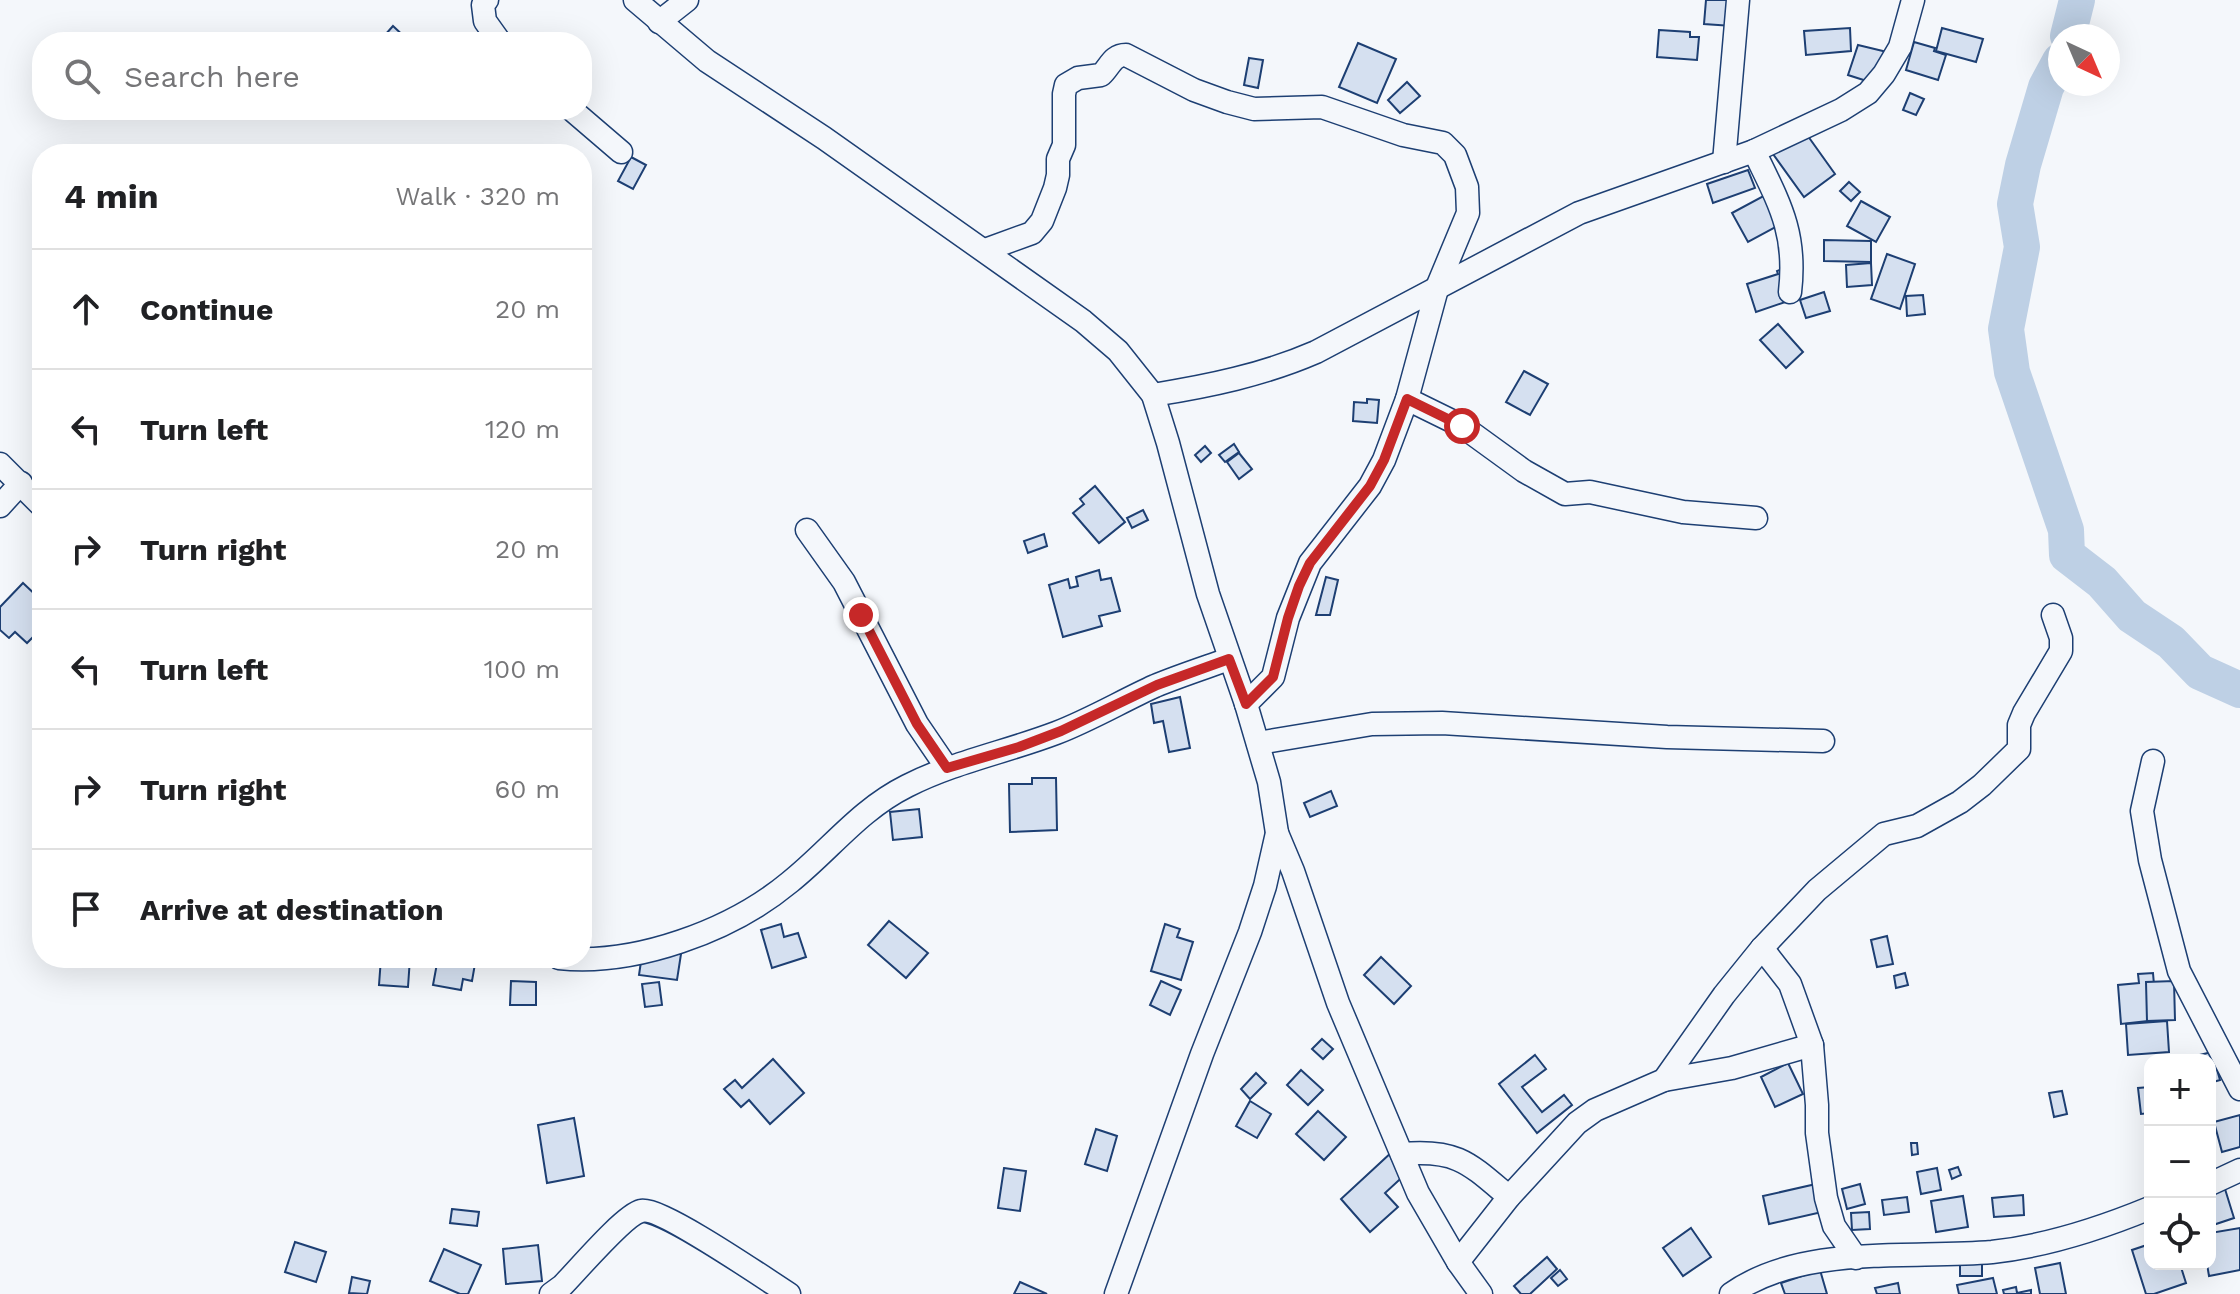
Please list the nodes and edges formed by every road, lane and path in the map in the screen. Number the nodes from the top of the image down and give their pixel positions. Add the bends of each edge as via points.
1 (487, 0) edge
2 (635, 0) edge
3 (687, 0) edge
4 (1738, 0) edge
5 (1913, 0) edge
6 (659, 22) junction
7 (493, 32) edge
8 (584, 120) edge
9 (1754, 151) junction
10 (621, 152) dead end
11 (1724, 162) junction
12 (985, 250) junction
13 (1438, 285) junction
14 (1790, 292) dead end
15 (1153, 395) junction
16 (1407, 399) junction
17 (0, 464) edge
18 (21, 483) junction
19 (32, 495) edge
20 (0, 506) edge
21 (1756, 518) dead end
22 (807, 530) dead end
23 (2053, 615) dead end
24 (1229, 659) junction
25 (1246, 704) junction
26 (1823, 741) dead end
27 (1258, 743) junction
28 (2153, 761) dead end
29 (947, 768) junction
30 (1277, 833) junction
31 (1762, 948) junction
32 (592, 960) edge
33 (1812, 1045) junction
34 (1664, 1080) junction
35 (2240, 1089) edge
36 (1402, 1154) junction
37 (2240, 1170) edge
38 (2216, 1181) edge
39 (1509, 1197) junction
40 (2144, 1210) edge
41 (1856, 1258) junction
42 (1458, 1262) junction
43 (551, 1294) edge
44 (789, 1294) edge
45 (1116, 1294) edge
46 (1481, 1294) edge
47 (1731, 1294) edge

1 - 7 street via 485,21
2 - 6 street
3 - 6 street
4 - 11 street
5 - 9 street via 1900,47 1868,93
6 - 12 street via 707,61
8 - 10 street
9 - 11 street
9 - 14 street via 1789,230
11 - 13 street via 1579,213
12 - 13 street via 1032,233 1042,221 1064,145 1066,85 1101,75 1113,59 1126,55 1227,102 1254,109 1322,107 1443,143 1463,171 1468,213
12 - 15 street via 1118,351
13 - 15 street via 1278,368
13 - 16 street
15 - 24 street
16 - 21 street via 1462,426 1565,494 1590,492 1683,512
16 - 25 street via 1370,486 1310,563 1273,677
17 - 18 street
18 - 19 street
18 - 20 street
22 - 29 street via 844,582 917,724
23 - 31 street via 2061,651 2024,713 2019,749 1947,810 1868,845
24 - 25 street
24 - 29 street via 1157,685 1061,731
25 - 27 street
26 - 27 street via 1442,723 1372,724
27 - 30 street
28 - 35 street via 2142,811 2175,957
29 - 32 street via 866,810 790,882 745,913 699,935
30 - 36 street via 1338,1003
30 - 45 street via 1250,932
31 - 33 street via 1790,984
31 - 34 street
33 - 34 street
33 - 41 street via 1826,1198 1834,1226
34 - 39 street via 1577,1123
36 - 39 street via 1436,1152 1463,1160
36 - 42 street
37 - 38 street
39 - 42 street
40 - 41 street via 2074,1236 1994,1251
41 - 47 street via 1793,1267
42 - 46 street
43 - 44 street via 625,1221 650,1210

